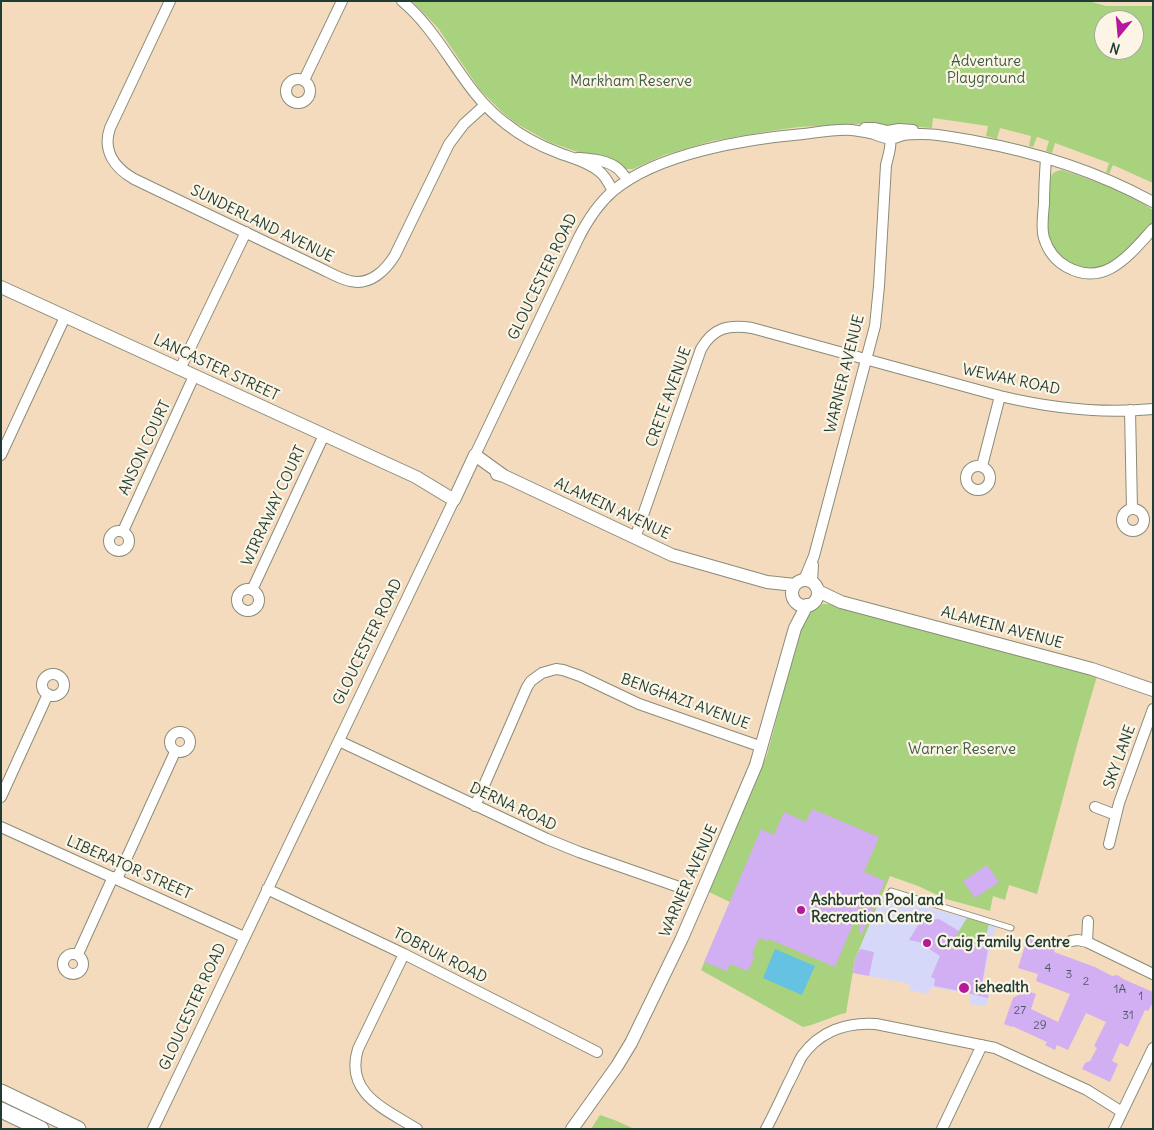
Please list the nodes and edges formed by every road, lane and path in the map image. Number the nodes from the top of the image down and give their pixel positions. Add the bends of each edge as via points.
1 (170, 1) edge
2 (342, 1) edge
3 (402, 1) edge
4 (304, 80) dead end
5 (485, 105) junction
6 (888, 136) junction
7 (572, 157) junction
8 (1046, 158) junction
9 (628, 180) junction
10 (613, 191) junction
11 (1153, 202) edge
12 (1153, 229) edge
13 (246, 232) junction
14 (1, 288) edge
15 (65, 316) junction
16 (866, 359) junction
17 (180, 369) junction
18 (194, 376) junction
19 (1000, 396) junction
20 (1153, 409) edge
21 (1130, 410) junction
22 (324, 435) junction
23 (1, 455) edge
24 (473, 460) junction
25 (982, 466) dead end
26 (456, 496) junction
27 (1132, 509) dead end
28 (123, 531) dead end
29 (634, 538) junction
30 (252, 590) dead end
31 (805, 593) junction
32 (1153, 690) edge
33 (48, 694) dead end
34 (1153, 709) edge
35 (339, 741) junction
36 (762, 747) junction
37 (175, 752) dead end
38 (1, 797) edge
39 (475, 806) junction
40 (1095, 807) dead end
41 (1116, 815) junction
42 (1, 827) edge
43 (1109, 844) dead end
44 (115, 878) junction
45 (679, 887) dead end
46 (267, 889) junction
47 (891, 891) dead end
48 (1088, 921) dead end
49 (1011, 928) dead end
50 (244, 937) junction
51 (1071, 941) dead end
52 (1087, 942) junction
53 (78, 954) dead end
54 (404, 954) junction
55 (1153, 974) edge
56 (982, 1045) junction
57 (1153, 1048) edge
58 (597, 1052) dead end
59 (1, 1092) edge
60 (1124, 1108) junction
61 (1, 1110) edge
62 (41, 1129) edge
63 (78, 1129) edge
64 (153, 1129) edge
65 (418, 1129) edge
66 (572, 1129) edge
67 (766, 1129) edge
68 (942, 1129) edge
69 (1114, 1129) edge

1 - 13 street, SUNDERLAND AVENUE via 114,118 108,134 108,150 125,174
2 - 4 street
3 - 5 street via 429,28
5 - 7 street via 505,124
5 - 13 street, SUNDERLAND AVENUE via 464,124 449,144 395,255 386,268 371,279 356,282 341,278
6 - 8 street, GLOUCESTER ROAD via 899,129 908,129
6 - 9 street, GLOUCESTER ROAD via 875,128 868,128 755,139 663,163
6 - 16 street, WARNER AVENUE via 890,152 886,165 878,305
7 - 9 street via 612,165
7 - 10 street via 599,170
8 - 11 street, GLOUCESTER ROAD via 1108,180
8 - 12 street via 1044,238 1052,254 1064,265 1082,273 1107,271 1126,258
9 - 10 street, GLOUCESTER ROAD
10 - 24 street, GLOUCESTER ROAD via 584,227
13 - 17 street
14 - 15 street, LANCASTER STREET
15 - 17 street, LANCASTER STREET
15 - 23 street
16 - 19 street, WEWAK ROAD
16 - 29 street, CRETE AVENUE via 740,326 725,328 710,336 696,362
16 - 31 street, WARNER AVENUE
17 - 18 street, LANCASTER STREET
18 - 22 street, LANCASTER STREET
18 - 28 street, ANSON COURT
19 - 21 street, WEWAK ROAD via 1071,408
19 - 25 street
20 - 21 street, WEWAK ROAD
21 - 27 street
22 - 26 street, LANCASTER STREET
22 - 30 street, WIRRAWAY COURT
24 - 26 street, GLOUCESTER ROAD
24 - 29 street, ALAMEIN AVENUE
26 - 35 street, GLOUCESTER ROAD
29 - 31 street, ALAMEIN AVENUE via 672,555
31 - 32 street, ALAMEIN AVENUE via 1092,669
31 - 36 street, WARNER AVENUE
33 - 38 street
34 - 41 street, SKY LANE
35 - 39 street, DERNA ROAD
35 - 46 street, GLOUCESTER ROAD
36 - 39 street, BENGHAZI AVENUE via 639,704 572,672 549,670 536,676 527,687
36 - 66 street, WARNER AVENUE via 706,885 631,1043
37 - 44 street
39 - 45 street, DERNA ROAD via 560,845
40 - 41 street, SKY LANE
41 - 43 street, SKY LANE
42 - 44 street, LIBERATOR STREET
44 - 50 street, LIBERATOR STREET
44 - 53 street
46 - 50 street, GLOUCESTER ROAD
46 - 54 street, TOBRUK ROAD
47 - 49 lane
48 - 52 street
50 - 64 street, GLOUCESTER ROAD
51 - 52 street
52 - 55 street
54 - 58 street, TOBRUK ROAD
54 - 65 street via 358,1050 355,1070 360,1085 373,1102
56 - 60 street via 1001,1050
56 - 67 street via 876,1024 855,1024 834,1030 810,1046 802,1056
56 - 68 street
57 - 60 street
59 - 63 main road
60 - 69 street
61 - 62 main road

